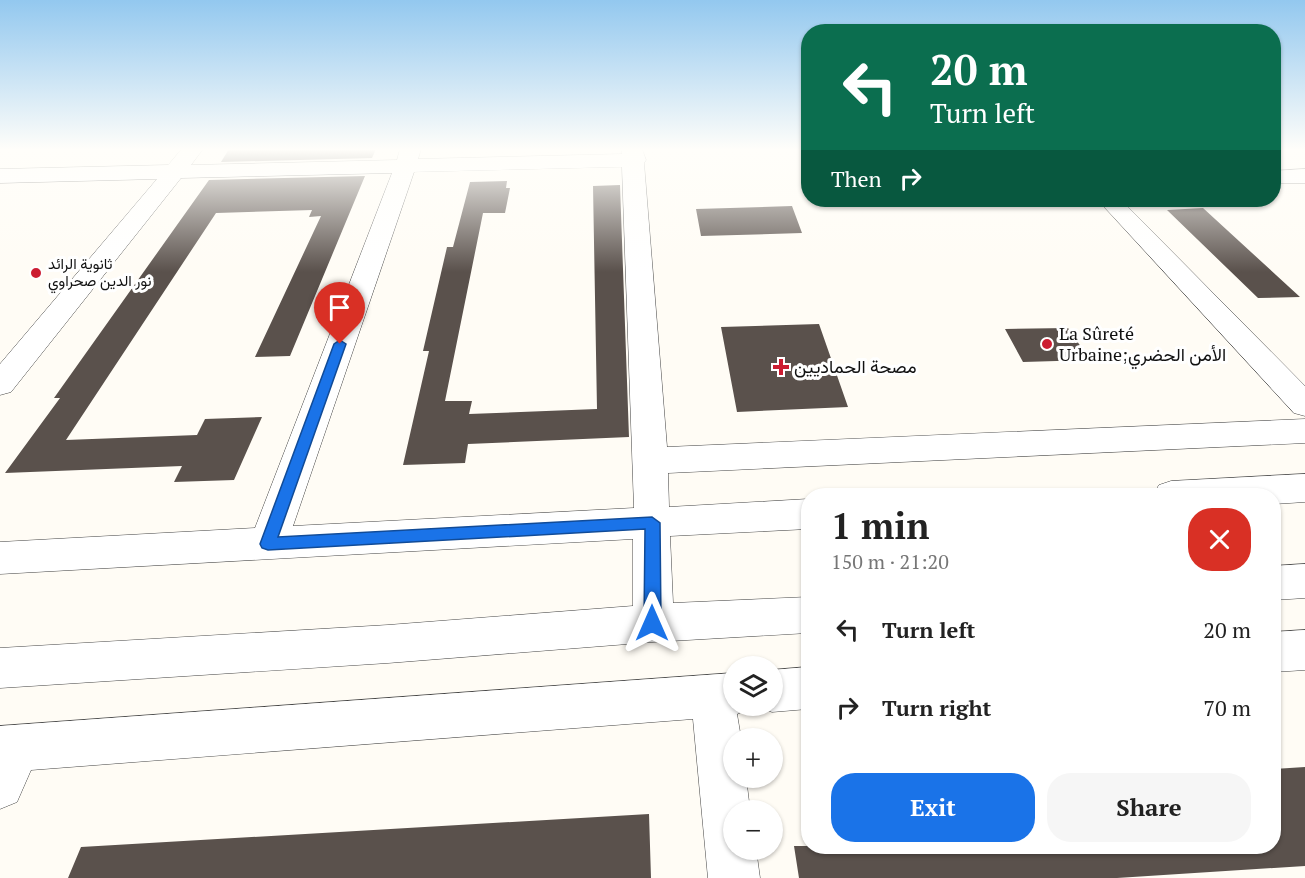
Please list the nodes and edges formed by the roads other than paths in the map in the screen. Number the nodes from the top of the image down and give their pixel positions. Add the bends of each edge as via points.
1 (160, 190) edge
2 (396, 190) edge
3 (636, 190) edge
4 (1116, 207) edge
5 (0, 384) edge
6 (1305, 405) edge
7 (1305, 431) edge
8 (651, 461) junction
9 (1305, 488) edge
10 (1281, 489) edge
11 (801, 514) edge
12 (652, 523) junction
13 (268, 544) junction
14 (0, 558) edge
15 (1305, 581) edge
16 (1281, 583) edge
17 (801, 615) edge
18 (652, 623) junction
19 (1305, 650) edge
20 (1281, 652) edge
21 (0, 668) edge
22 (801, 689) edge
23 (783, 690) edge
24 (723, 694) edge
25 (724, 716) edge
26 (6, 760) edge
27 (734, 878) edge

1 - 5 street
2 - 13 street
3 - 8 street
4 - 6 street
7 - 8 street
8 - 12 street
9 - 10 street
11 - 12 street
12 - 13 street
12 - 18 street
13 - 14 street
15 - 16 street
17 - 18 street
18 - 21 street
19 - 20 street
22 - 23 street
24 - 26 street
25 - 27 street

